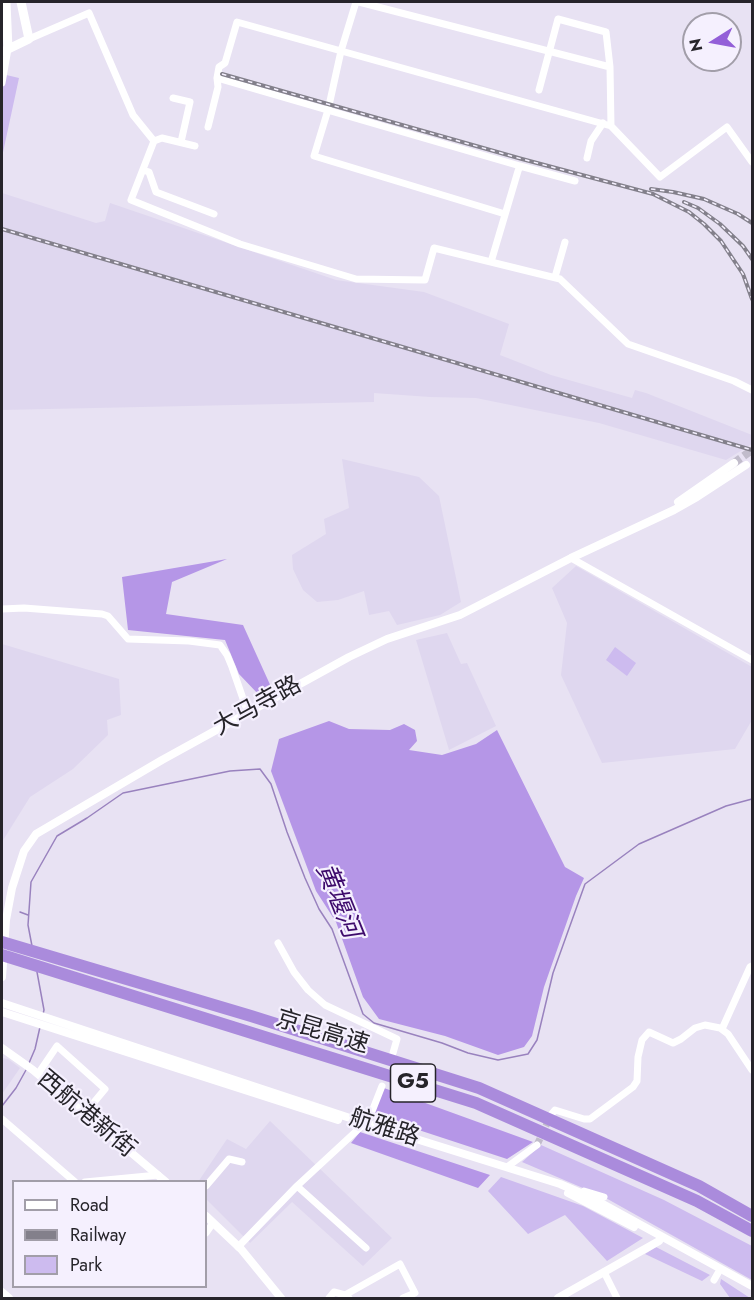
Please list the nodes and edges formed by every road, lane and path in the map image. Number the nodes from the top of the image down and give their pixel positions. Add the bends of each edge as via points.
1 (6, 2) edge
2 (21, 2) edge
3 (358, 2) edge
4 (29, 39) junction
5 (4, 50) edge
6 (341, 51) junction
7 (548, 51) junction
8 (610, 67) junction
9 (217, 78) junction
10 (2, 83) edge
11 (539, 90) dead end
12 (173, 98) dead end
13 (328, 110) junction
14 (603, 123) junction
15 (612, 126) junction
16 (208, 127) dead end
17 (154, 141) junction
18 (181, 142) junction
19 (195, 146) dead end
20 (587, 158) dead end
21 (753, 162) edge
22 (520, 166) junction
23 (143, 170) junction
24 (575, 181) dead end
25 (214, 214) dead end
26 (505, 214) junction
27 (564, 242) dead end
28 (491, 262) junction
29 (555, 277) junction
30 (753, 390) edge
31 (734, 463) tunnel mouth
32 (746, 465) tunnel mouth
33 (653, 520) junction
34 (571, 558) junction
35 (2, 609) edge
36 (753, 660) edge
37 (248, 713) junction
38 (2, 942) edge
39 (278, 943) dead end
40 (2, 955) edge
41 (753, 966) edge
42 (2, 977) edge
43 (2, 1003) edge
44 (2, 1012) edge
45 (36, 1019) junction
46 (722, 1029) junction
47 (2, 1051) edge
48 (393, 1053) dead end
49 (753, 1070) edge
50 (35, 1072) junction
51 (382, 1086) dead end
52 (85, 1113) junction
53 (550, 1116) dead end
54 (2, 1119) edge
55 (362, 1125) junction
56 (537, 1144) tunnel mouth
57 (242, 1162) dead end
58 (507, 1167) junction
59 (158, 1175) junction
60 (73, 1180) edge
61 (106, 1180) edge
62 (164, 1180) edge
63 (207, 1185) edge
64 (297, 1186) junction
65 (604, 1197) dead end
66 (753, 1216) edge
67 (207, 1217) edge
68 (213, 1223) junction
69 (753, 1231) edge
70 (207, 1232) edge
71 (658, 1240) junction
72 (238, 1247) junction
73 (366, 1248) dead end
74 (604, 1272) junction
75 (753, 1286) edge
76 (2, 1292) edge
77 (753, 1292) edge
78 (347, 1297) edge
79 (559, 1298) edge
80 (9, 1299) edge
81 (281, 1299) edge
82 (329, 1299) edge
83 (403, 1299) edge
84 (617, 1299) edge

1 - 5 main road
2 - 4 main road
3 - 6 street
3 - 7 street
4 - 5 main road
4 - 17 street via 88,13 133,115
5 - 10 street
6 - 9 street via 237,22
6 - 13 street
6 - 14 street
7 - 8 street
7 - 8 street via 558,19 606,32
7 - 11 street
8 - 15 street
9 - 13 street
9 - 16 street
12 - 18 street via 190,102
13 - 22 street
13 - 26 street via 314,156
14 - 15 street
14 - 20 street via 591,141
15 - 21 street via 660,177 727,127
17 - 18 street via 162,138
17 - 23 street
18 - 19 street
22 - 24 street
22 - 26 street
23 - 25 street via 149,172 156,192
23 - 28 street via 131,200 240,244 356,279 425,280 434,248
26 - 28 street
27 - 29 street
28 - 29 street
29 - 30 street via 628,344
31 - 33 street
32 - 33 street
33 - 34 street, 大马寺路
34 - 36 street
34 - 37 street, 大马寺路 via 460,615 387,639 349,657
35 - 37 street via 102,614 128,639 219,645 227,655
37 - 42 street, 大马寺路 via 36,834 24,851 12,888
38 - 66 highway, 京昆高速 / G5 via 479,1088 699,1186
39 - 48 street via 308,990 325,1005 397,1039
40 - 69 highway, 京昆高速 / G5 via 476,1103 697,1201
41 - 46 street
43 - 45 street, 航雅路
44 - 45 street, 航雅路
45 - 55 street, 航雅路
46 - 49 street
46 - 53 street via 705,1025 672,1043 649,1032 642,1040 638,1081 633,1087 590,1119 555,1110
47 - 50 street, 西航港新街
50 - 52 street, 西航港新街
50 - 52 street via 57,1046 105,1089
51 - 55 street
52 - 59 street, 西航港新街
54 - 60 street
55 - 58 street, 航雅路
55 - 64 street
55 - 71 street, 航雅路 via 566,1192
56 - 58 street
57 - 63 street via 229,1159
58 - 65 street
58 - 75 street, 航雅路 via 590,1197
59 - 61 street
59 - 62 street, 西航港新街
64 - 72 street
64 - 73 street
67 - 68 street
68 - 70 street
68 - 72 street
71 - 74 street via 617,1268
71 - 77 street, 航雅路 via 716,1277
72 - 81 street
74 - 79 street
74 - 84 street
76 - 80 street
78 - 82 street via 334,1292
78 - 83 street via 400,1264 415,1293

